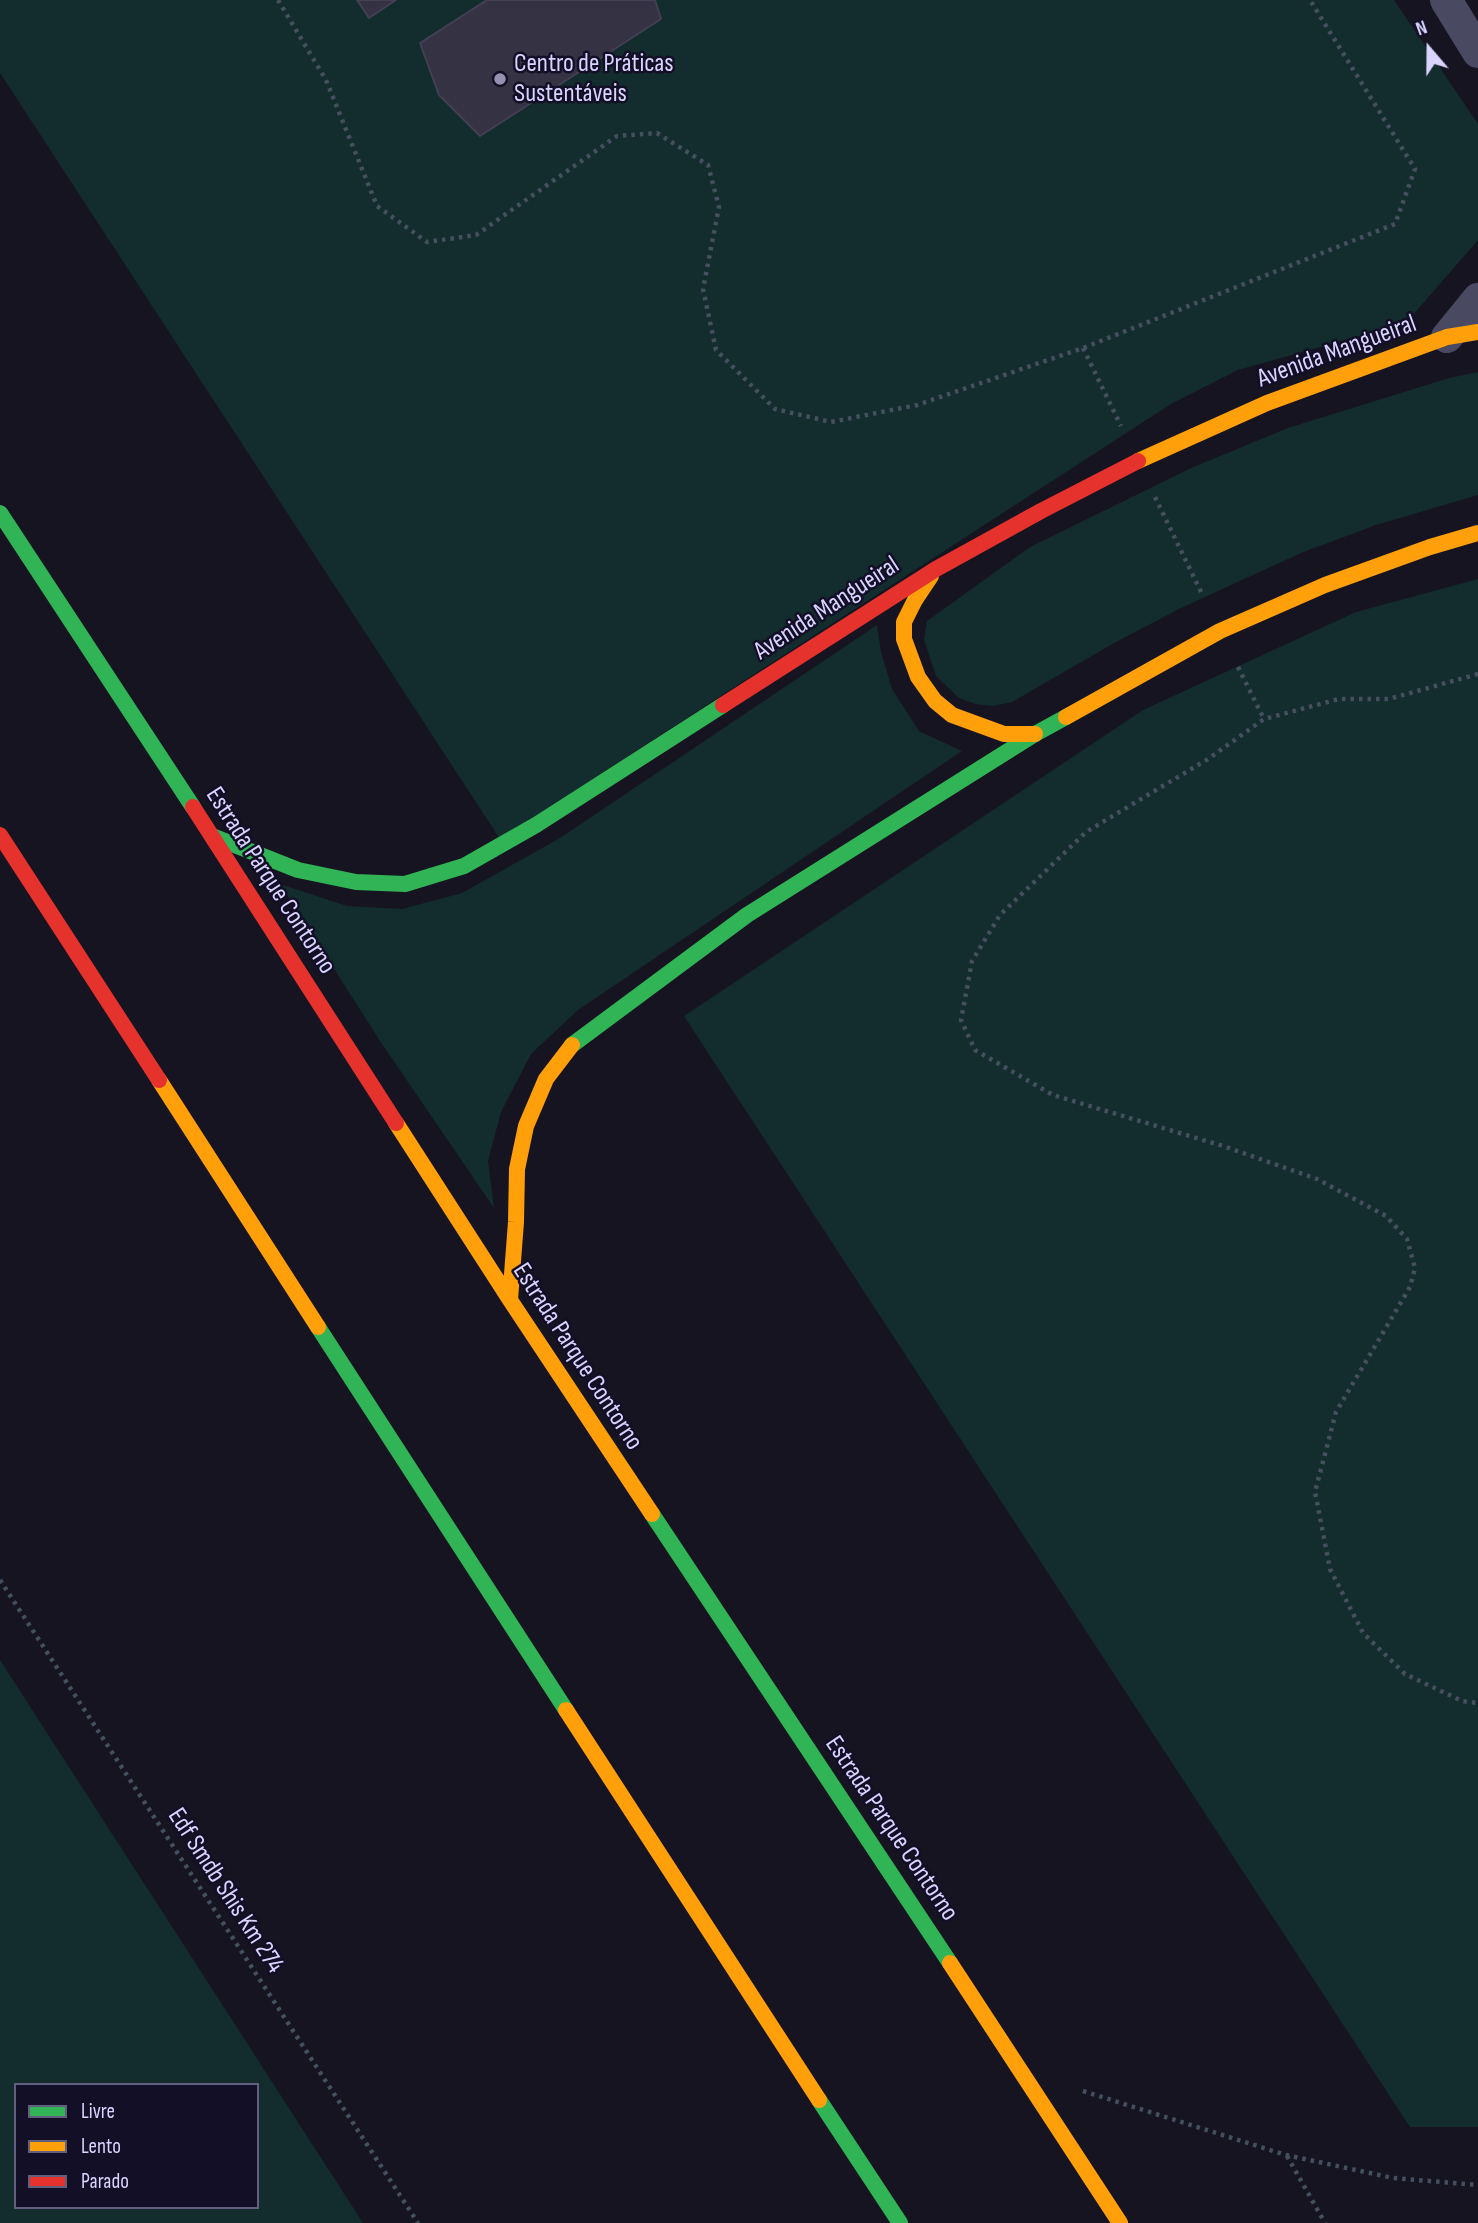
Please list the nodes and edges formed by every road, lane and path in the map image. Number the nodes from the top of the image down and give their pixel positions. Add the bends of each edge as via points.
1 (278, 0) edge
2 (1310, 0) edge
3 (1459, 12) edge
4 (1478, 52) edge
5 (1478, 299) edge
6 (1478, 332) edge
7 (1447, 337) junction
8 (1083, 348) junction
9 (1138, 461) junction
10 (0, 513) edge
11 (1478, 533) edge
12 (936, 569) junction
13 (1220, 631) junction
14 (1478, 674) edge
15 (1264, 719) junction
16 (1035, 734) junction
17 (0, 835) edge
18 (212, 836) junction
19 (510, 1300) junction
20 (0, 1580) edge
21 (1478, 1703) edge
22 (1075, 2088) dead end
23 (1286, 2155) junction
24 (1478, 2185) edge
25 (418, 2223) edge
26 (900, 2223) edge
27 (1119, 2223) edge
28 (1325, 2223) edge

1 - 8 path via 326,80 377,206 427,242 476,235 617,136 657,133 708,165 719,207 703,289 716,350 775,409 831,422 916,405
2 - 8 path via 1415,169 1395,224
3 - 4 street
5 - 7 street
6 - 7 main road, Avenida Mangueiral
7 - 9 main road, Avenida Mangueiral via 1267,403
8 - 9 path
9 - 12 main road, Avenida Mangueiral
9 - 13 path
10 - 18 main road, Estrada Parque Contorno
11 - 13 main road via 1325,585
12 - 16 main road via 904,622 904,639 918,677 952,715 1004,734
12 - 18 main road, Avenida Mangueiral via 536,825 464,866 405,884 356,882 298,870
13 - 15 path
13 - 16 main road
14 - 15 path via 1389,699 1339,699
15 - 21 path via 1208,759 1086,832 1000,915 972,961 961,1020 975,1050 1053,1095 1317,1179 1386,1216 1407,1240 1415,1268 1410,1287 1336,1412 1315,1492 1330,1569 1363,1633 1405,1674 1462,1701
16 - 19 main road via 747,915 574,1042 546,1079 526,1126 517,1169
17 - 26 main road
18 - 19 main road, Estrada Parque Contorno
19 - 27 main road, Estrada Parque Contorno
20 - 25 path, Edf Smdb Shis Km 274
22 - 23 path
23 - 24 path via 1393,2178
23 - 28 path

